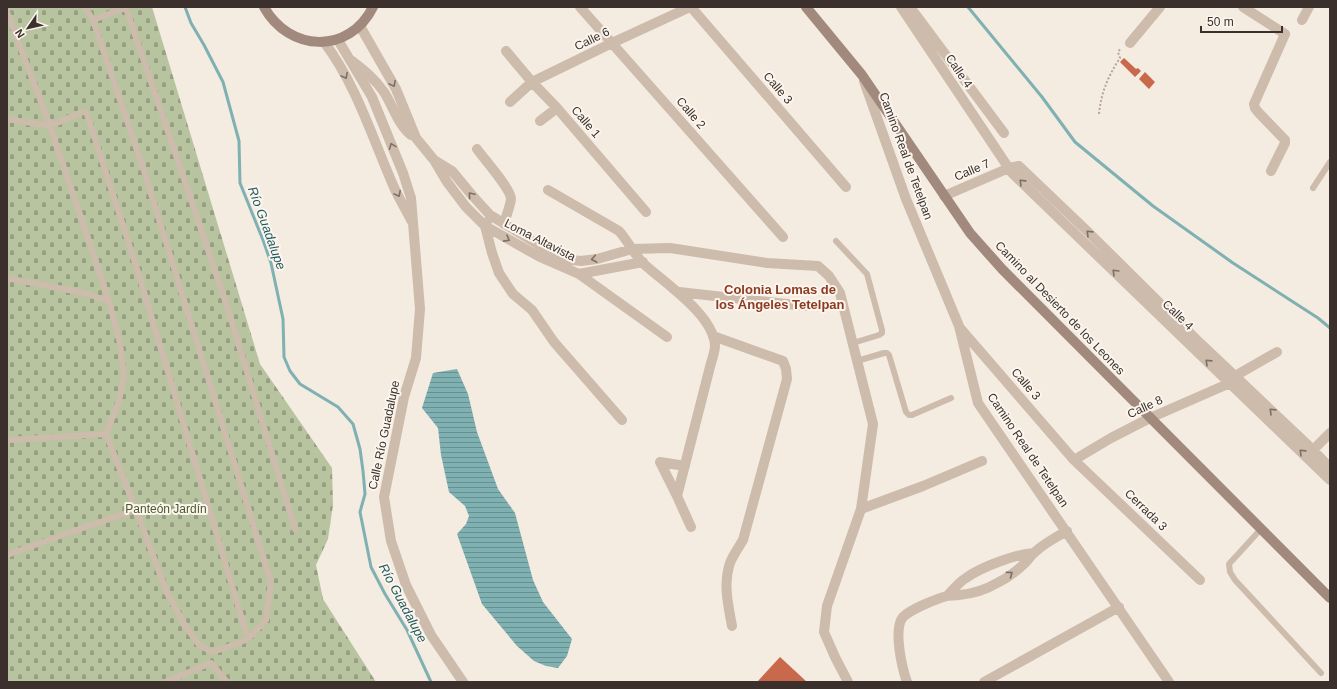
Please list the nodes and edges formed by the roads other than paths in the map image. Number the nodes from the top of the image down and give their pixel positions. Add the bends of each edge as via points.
1 (85, 7) edge
2 (264, 7) edge
3 (373, 7) edge
4 (580, 7) edge
5 (691, 7) edge
6 (806, 7) edge
7 (901, 7) edge
8 (910, 7) edge
9 (1160, 7) edge
10 (1244, 7) edge
11 (1309, 7) edge
12 (7, 12) edge
13 (93, 20) junction
14 (1302, 20) dead end
15 (360, 26) junction
16 (338, 40) junction
17 (324, 42) junction
18 (612, 43) junction
19 (1130, 43) road end
20 (506, 50) dead end
21 (352, 61) junction
22 (862, 75) junction
23 (532, 82) junction
24 (510, 102) dead end
25 (557, 108) junction
26 (7, 119) edge
27 (540, 121) dead end
28 (50, 126) junction
29 (1004, 133) dead end
30 (416, 138) junction
31 (477, 149) dead end
32 (434, 160) junction
33 (1330, 162) edge
34 (1009, 168) junction
35 (1271, 171) dead end
36 (846, 187) dead end
37 (1313, 188) dead end
38 (548, 190) dead end
39 (944, 196) junction
40 (646, 212) dead end
41 (490, 215) junction
42 (413, 223) junction
43 (504, 224) junction
44 (485, 226) junction
45 (783, 237) dead end
46 (836, 241) dead end
47 (632, 249) junction
48 (658, 249) junction
49 (643, 262) junction
50 (579, 274) junction
51 (7, 278) edge
52 (679, 292) junction
53 (109, 301) junction
54 (804, 306) dead end
55 (959, 326) junction
56 (713, 336) junction
57 (667, 337) dead end
58 (853, 343) junction
59 (1277, 352) dead end
60 (857, 360) junction
61 (1232, 379) junction
62 (951, 398) dead end
63 (1150, 418) junction
64 (622, 420) dead end
65 (1330, 433) edge
66 (106, 434) junction
67 (7, 440) edge
68 (1313, 450) junction
69 (1074, 460) junction
70 (982, 461) dead end
71 (685, 466) junction
72 (1330, 468) edge
73 (1330, 480) edge
74 (677, 496) junction
75 (861, 509) junction
76 (136, 510) junction
77 (691, 527) dead end
78 (295, 529) dead end
79 (1261, 529) junction
80 (1067, 531) junction
81 (1034, 553) junction
82 (7, 555) edge
83 (987, 567) junction
84 (1200, 580) dead end
85 (996, 584) junction
86 (948, 596) junction
87 (1330, 598) edge
88 (1119, 607) junction
89 (732, 626) dead end
90 (248, 639) junction
91 (212, 652) junction
92 (211, 663) junction
93 (1321, 673) dead end
94 (165, 682) edge
95 (227, 682) edge
96 (463, 682) edge
97 (848, 682) edge
98 (907, 682) edge
99 (984, 682) edge
100 (1170, 682) edge

1 - 13 lane
2 - 17 main road via 272,20 284,31 297,38
3 - 15 main road
4 - 18 street, Calle 2
5 - 18 street, Calle 6
5 - 36 street, Calle 3
6 - 22 main road, Camino al Desierto de los Leones
7 - 34 street, Calle 4
8 - 29 street
9 - 19 street
10 - 35 street via 1285,34 1254,104 1258,112 1285,140
11 - 14 street
12 - 28 lane
13 - 78 lane via 125,8 127,11 226,302
13 - 90 lane via 145,174 271,582 266,620
15 - 16 main road
15 -> 30 street, Loma Altavista via 396,89
16 - 17 main road
16 - 21 street, Calle Río Guadalupe
17 -> 42 street, Calle Río Guadalupe via 355,96 393,186
18 - 23 street, Calle 6
18 - 45 street, Calle 2
20 - 23 street, Calle 1
21 - 30 street, Loma Altavista via 372,77 407,131
42 -> 21 street, Calle Río Guadalupe via 411,198 403,173 372,97
22 - 39 main road, Camino al Desierto de los Leones
22 - 55 street, Camino Real de Tetelpan via 906,199
23 - 24 street, Calle 6
23 - 25 street, Calle 1
25 - 27 street
25 - 40 street, Calle 1
26 - 28 lane
28 - 53 lane
28 - 90 lane via 82,112 87,114 141,280
30 - 32 street, Loma Altavista
31 - 43 street via 510,194 511,200
41 -> 32 street via 452,171
32 - 44 street, Loma Altavista via 461,201
33 - 37 lane
34 - 39 street, Calle 7
61 -> 34 street, Calle 4
38 - 47 street via 619,231
39 - 63 main road, Camino al Desierto de los Leones via 970,233 1002,269
41 - 43 street
41 - 44 street
42 - 96 street, Calle Río Guadalupe via 420,309 416,358 404,397 384,497 391,541 406,585 431,635
47 -> 43 street via 597,259 571,260 544,248
44 -> 50 street, Loma Altavista via 540,257
44 - 64 street via 499,273 513,294 532,310 554,342
46 - 58 lane via 867,274 882,330 879,335
47 - 48 street
47 - 49 street
48 - 49 street
48 - 58 street via 670,248 767,263 818,266 829,276 840,293
49 - 50 street, Loma Altavista
49 - 52 street
50 - 57 street
51 - 53 lane via 84,293
52 - 54 street
52 - 56 street via 706,322
53 - 66 lane via 120,343 124,376 119,401
55 - 69 street, Calle 3
55 - 80 street, Camino Real de Tetelpan via 978,403
56 - 71 street via 715,346 712,363
56 - 89 street via 783,361 787,379 743,540 730,562 726,598
58 - 60 street
59 - 61 street, Calle 8
60 - 62 lane via 884,353 889,355 909,415
60 - 75 street via 873,424
61 - 63 street, Calle 8
68 -> 61 street, Calle 4
73 -> 61 street, Calle 4
63 - 69 street, Calle 8
63 - 79 main road, Camino al Desierto de los Leones
65 - 68 street
66 - 67 lane
66 - 76 lane
68 - 72 street, Calle 4
69 - 84 street, Cerrada 3
70 - 75 street
71 - 74 street
71 - 74 street via 660,462
74 - 77 street
75 - 97 street via 827,606 824,632
76 - 82 lane
76 - 91 lane via 167,593 199,645
79 - 87 main road, Camino al Desierto de los Leones
79 - 93 lane via 1229,564 1230,572 1234,580
80 - 81 street
80 - 88 street, Camino Real de Tetelpan
81 - 83 street
85 -> 81 street via 1027,562
83 - 85 street
83 - 86 street via 966,578
85 - 86 street via 973,593
86 - 98 street via 913,610 902,618 899,628 901,663
88 - 99 street
88 - 100 street, Camino Real de Tetelpan
90 - 91 lane
91 - 92 lane
92 - 94 lane
92 - 95 lane

